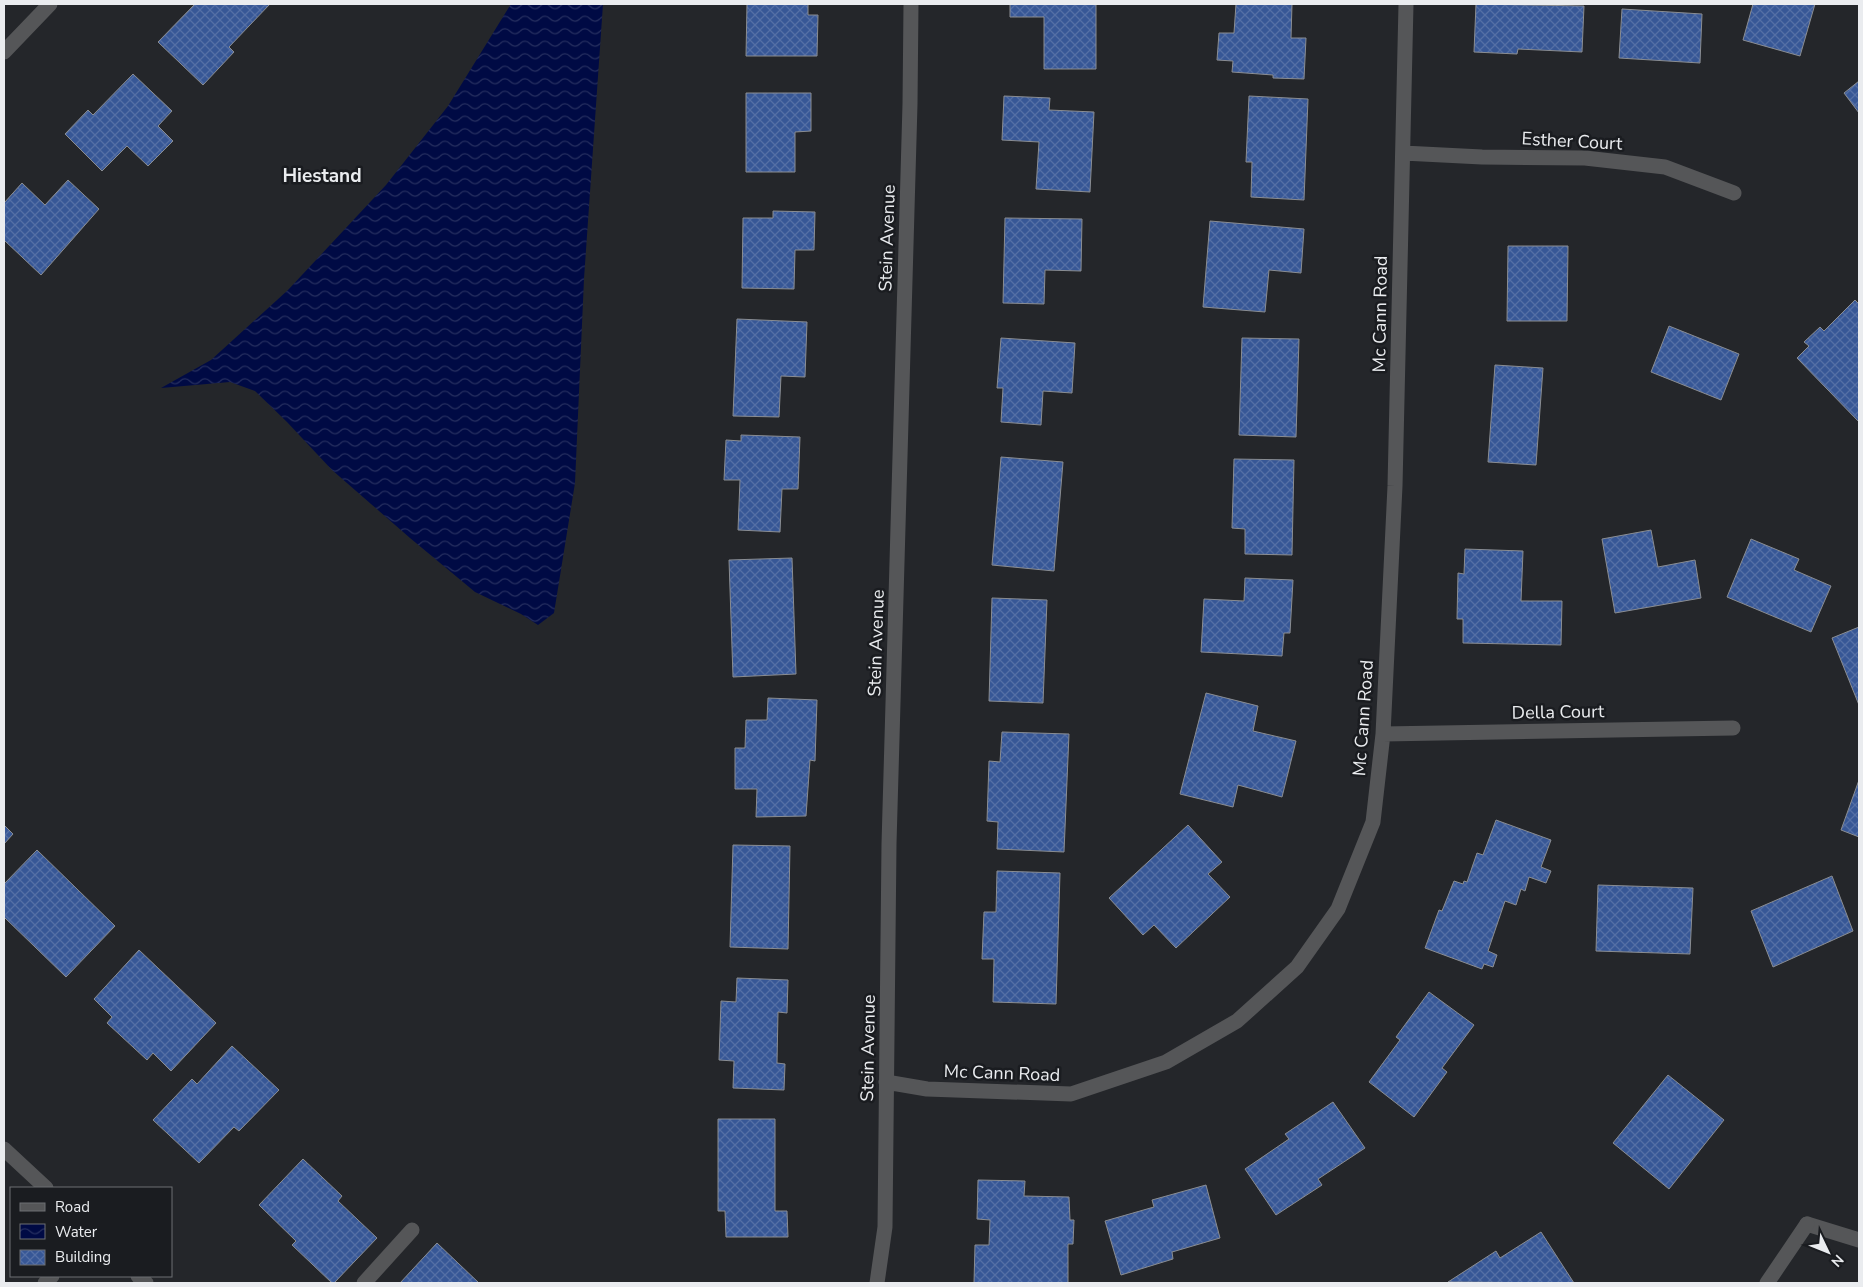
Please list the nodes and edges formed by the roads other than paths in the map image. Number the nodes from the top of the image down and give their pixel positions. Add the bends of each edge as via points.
1 (50, 4) edge
2 (911, 4) edge
3 (1406, 4) edge
4 (4, 52) edge
5 (1403, 152) junction
6 (1734, 193) dead end
7 (1733, 728) dead end
8 (1383, 734) junction
9 (886, 1082) junction
10 (4, 1149) edge
11 (45, 1187) edge
12 (412, 1230) dead end
13 (1859, 1240) edge
14 (364, 1283) edge
15 (877, 1283) edge
16 (1767, 1283) edge

1 - 4 street
2 - 9 street, Stein Avenue via 889,844
3 - 5 street, Mc Cann Road
5 - 6 street, Esther Court via 1585,158 1665,167
5 - 8 street, Mc Cann Road via 1395,486
7 - 8 street, Della Court
8 - 9 street, Mc Cann Road via 1373,822 1338,909 1297,967 1237,1021 1166,1062 1071,1094 927,1089
9 - 15 street, Stein Avenue via 885,1227
10 - 11 street
12 - 14 street
13 - 16 street via 1807,1224

